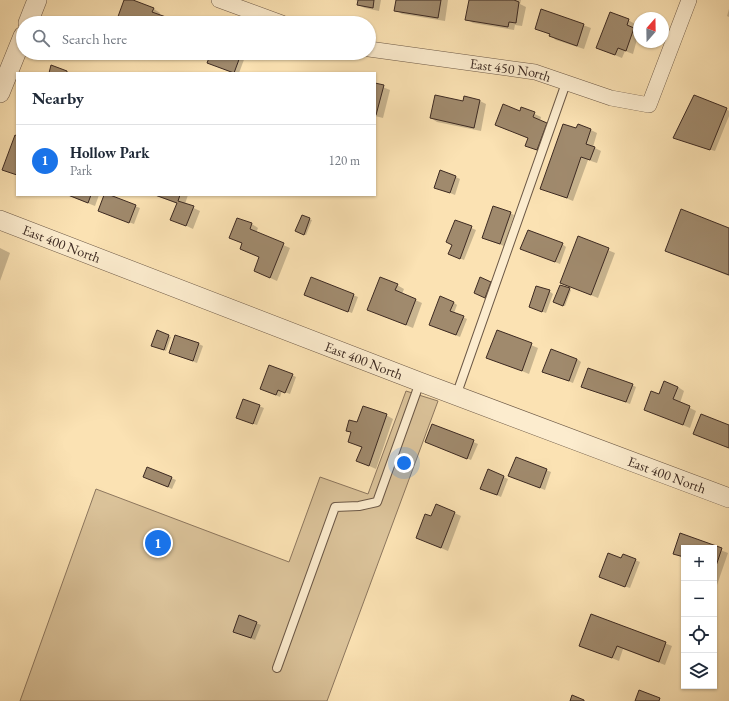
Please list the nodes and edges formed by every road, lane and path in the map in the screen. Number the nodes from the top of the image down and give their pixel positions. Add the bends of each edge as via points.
1 (37, 0) edge
2 (219, 0) edge
3 (689, 0) edge
4 (31, 16) edge
5 (263, 16) edge
6 (376, 50) edge
7 (16, 53) edge
8 (566, 82) junction
9 (0, 93) edge
10 (0, 220) edge
11 (420, 382) junction
12 (456, 396) junction
13 (729, 498) edge
14 (277, 668) dead end

1 - 4 street
2 - 5 street
3 - 8 street, East 450 North via 649,105 611,98
6 - 8 street, East 450 North via 535,72
7 - 9 street
8 - 12 lane
10 - 11 street, East 400 North
11 - 12 street, East 400 North
11 - 14 lane via 376,502 335,508
12 - 13 street, East 400 North

